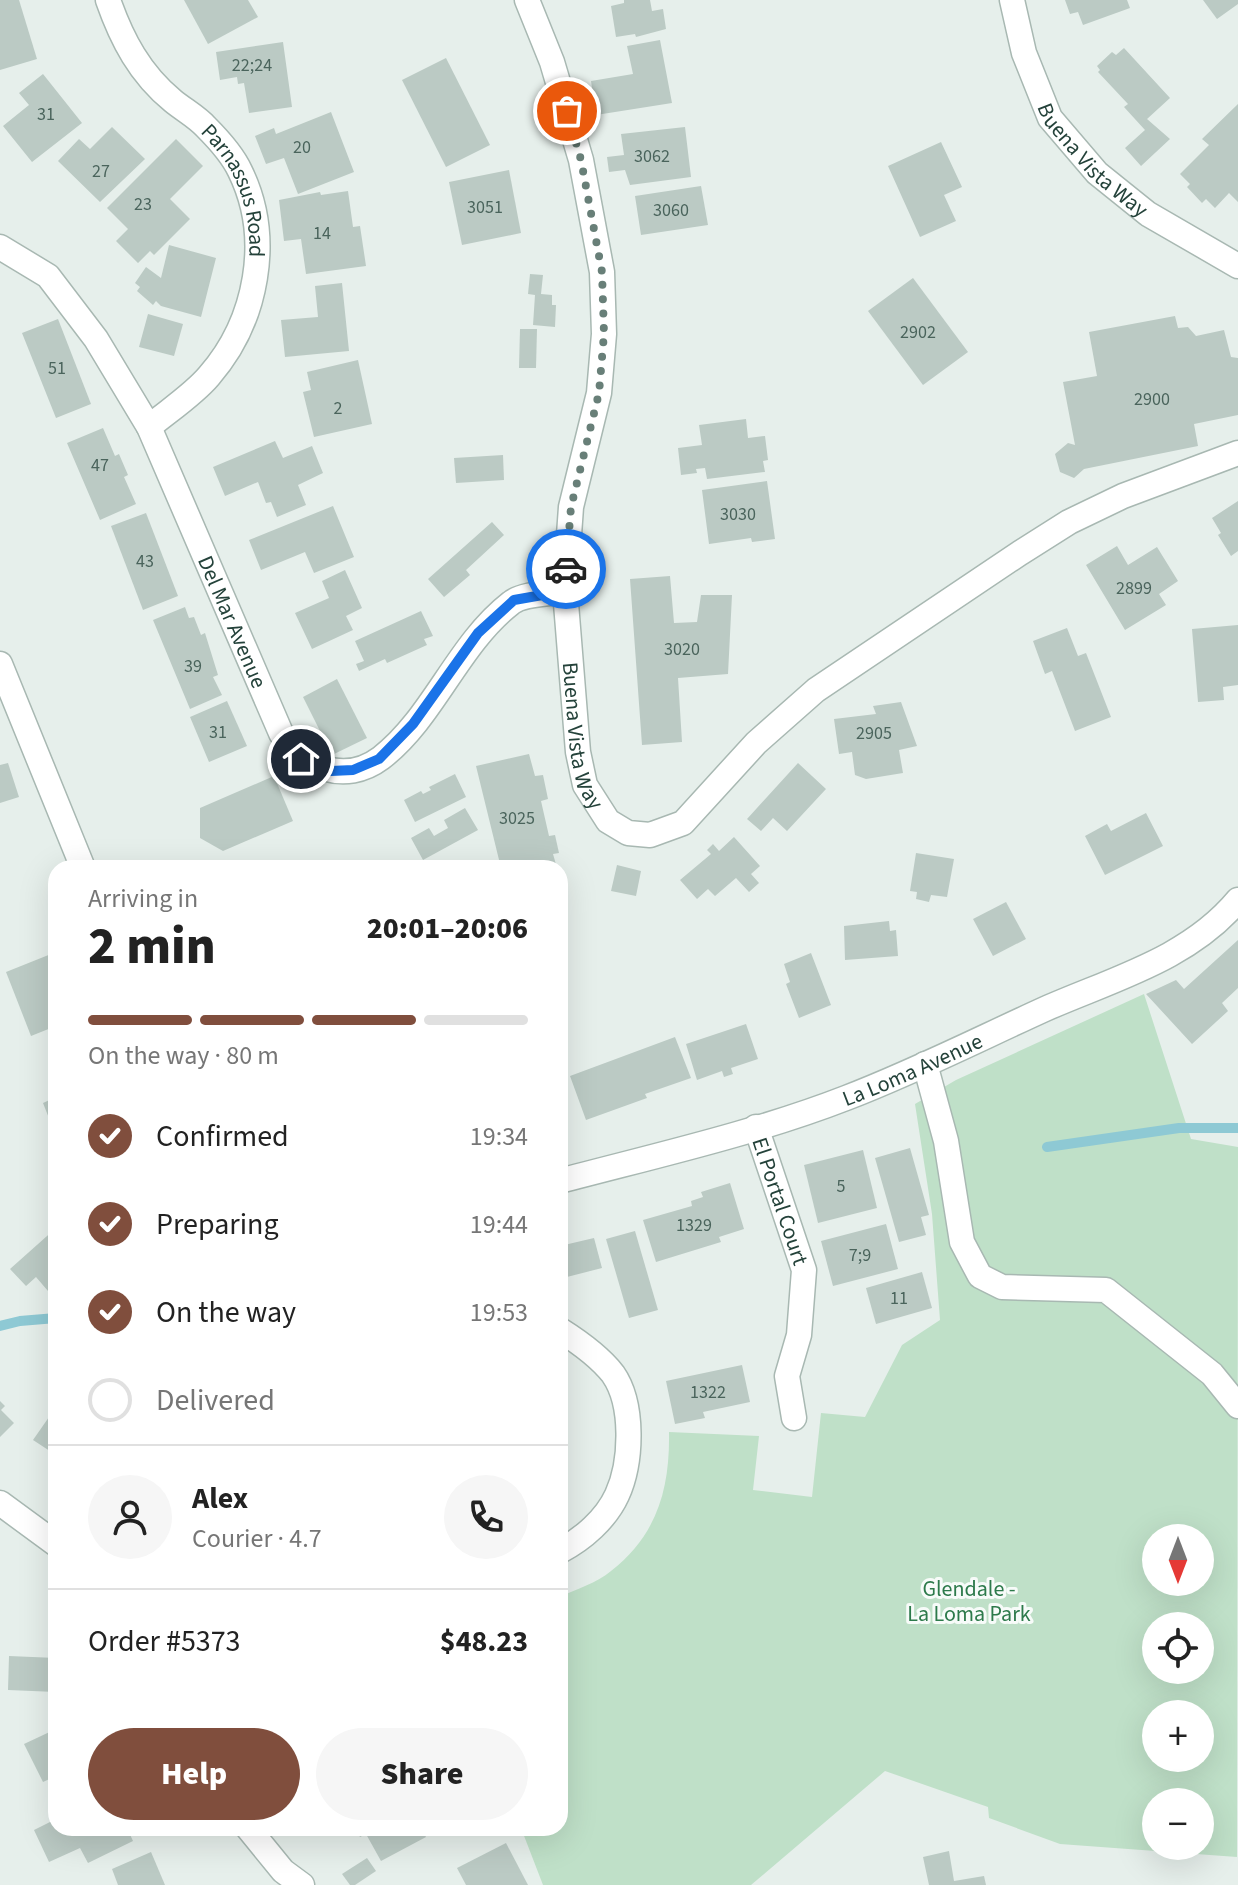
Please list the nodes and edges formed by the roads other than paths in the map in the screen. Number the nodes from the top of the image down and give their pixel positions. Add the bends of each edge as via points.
1 (108, 0) edge
2 (527, 0) edge
3 (1012, 0) edge
4 (0, 247) edge
5 (1238, 266) edge
6 (149, 427) junction
7 (1238, 453) edge
8 (565, 591) junction
9 (0, 664) edge
10 (80, 860) edge
11 (1238, 900) edge
12 (925, 1064) junction
13 (756, 1127) junction
14 (568, 1179) edge
15 (568, 1335) edge
16 (1238, 1406) edge
17 (794, 1418) dead end
18 (0, 1503) edge
19 (48, 1538) edge
20 (568, 1546) edge
21 (255, 1836) edge
22 (302, 1885) edge

1 - 6 street, Parnassus Road via 142,70 205,126 240,169 258,238 250,303 233,341 209,377
2 - 8 street, Buena Vista Way via 581,160 602,272 599,393 571,507
3 - 5 street, Buena Vista Way via 1024,53 1059,129 1097,173 1148,214
4 - 6 street, Del Mar Avenue via 48,276 96,339
6 - 8 street, Del Mar Avenue via 281,733 301,759 331,771 353,770 379,759 413,724 478,633 514,600
7 - 8 street, Buena Vista Way via 1123,496 1020,553 816,690 756,743 683,823 650,835 628,833 608,821 585,785
9 - 10 street
11 - 12 street, La Loma Avenue via 1220,921 1139,972
12 - 13 street, La Loma Avenue via 844,1099
12 - 16 street via 946,1141 962,1242 980,1276 1002,1287 1106,1290 1212,1374
13 - 14 street, La Loma Avenue
13 - 17 street, El Portal Court via 804,1270 799,1335 787,1376
15 - 20 street via 613,1375 629,1416 627,1458 617,1496 594,1528
18 - 19 street
21 - 22 street

